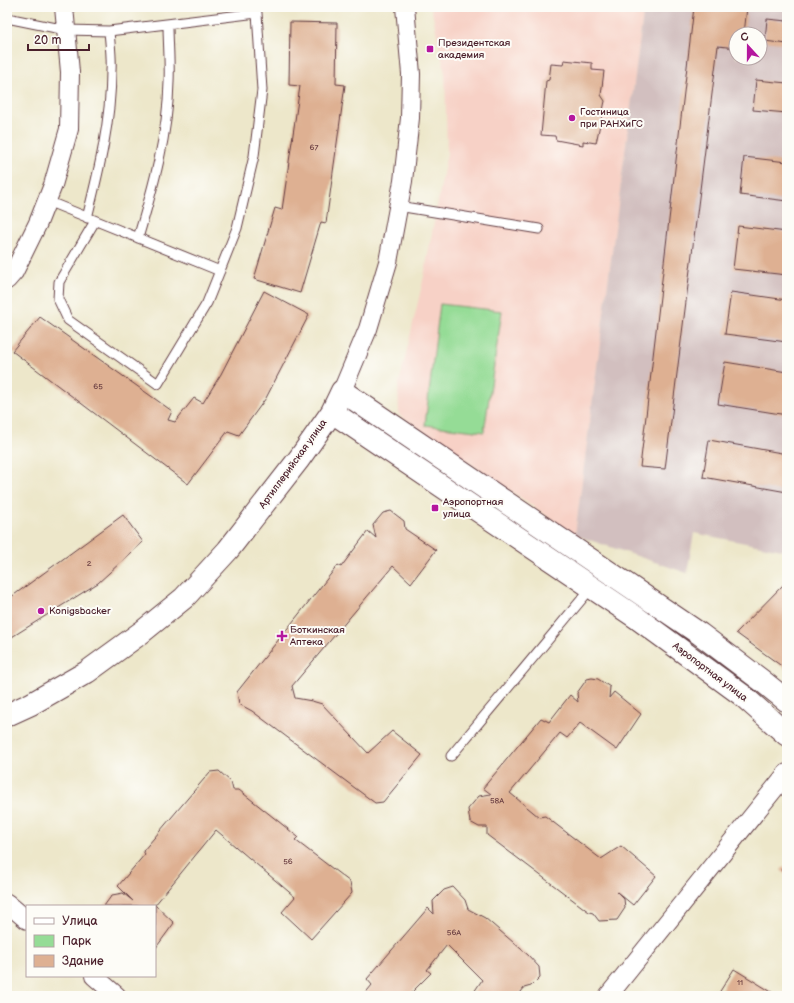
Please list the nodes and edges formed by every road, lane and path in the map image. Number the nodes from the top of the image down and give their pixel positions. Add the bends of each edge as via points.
1 (64, 7) edge
2 (405, 7) edge
3 (257, 10) edge
4 (7, 18) edge
5 (168, 24) junction
6 (66, 30) junction
7 (109, 31) junction
8 (47, 201) junction
9 (398, 206) junction
10 (91, 220) junction
11 (538, 229) dead end
12 (138, 238) junction
13 (220, 271) junction
14 (7, 280) edge
15 (342, 391) junction
16 (332, 412) junction
17 (592, 587) junction
18 (787, 701) edge
19 (7, 715) edge
20 (787, 735) edge
21 (451, 756) dead end
22 (787, 772) edge
23 (7, 903) edge
24 (26, 919) edge
25 (95, 977) edge
26 (118, 996) edge
27 (608, 996) edge

1 - 6 street
2 - 9 street, Артиллерийская улица via 411,82 409,125
3 - 5 lane
3 - 13 lane via 262,90 254,156 237,228
4 - 6 lane
5 - 7 lane
5 - 12 lane via 169,83 164,136 150,200
6 - 7 lane
6 - 8 street via 70,72 69,129
7 - 10 lane via 111,70 108,113
8 - 10 lane
8 - 14 street via 14,272
9 - 11 lane
9 - 15 street, Артиллерийская улица via 388,262 368,329
10 - 12 lane
10 - 13 lane via 58,282 58,299 68,320 158,384 207,303
12 - 13 lane
15 - 16 main road, Артиллерийская улица
15 - 18 main road via 700,634
16 - 17 main road, Аэропортная улица
16 - 19 main road, Артиллерийская улица via 228,550 184,598 87,672
17 - 20 main road, Аэропортная улица via 742,695
17 - 21 lane
22 - 27 street
23 - 24 street
25 - 26 street

